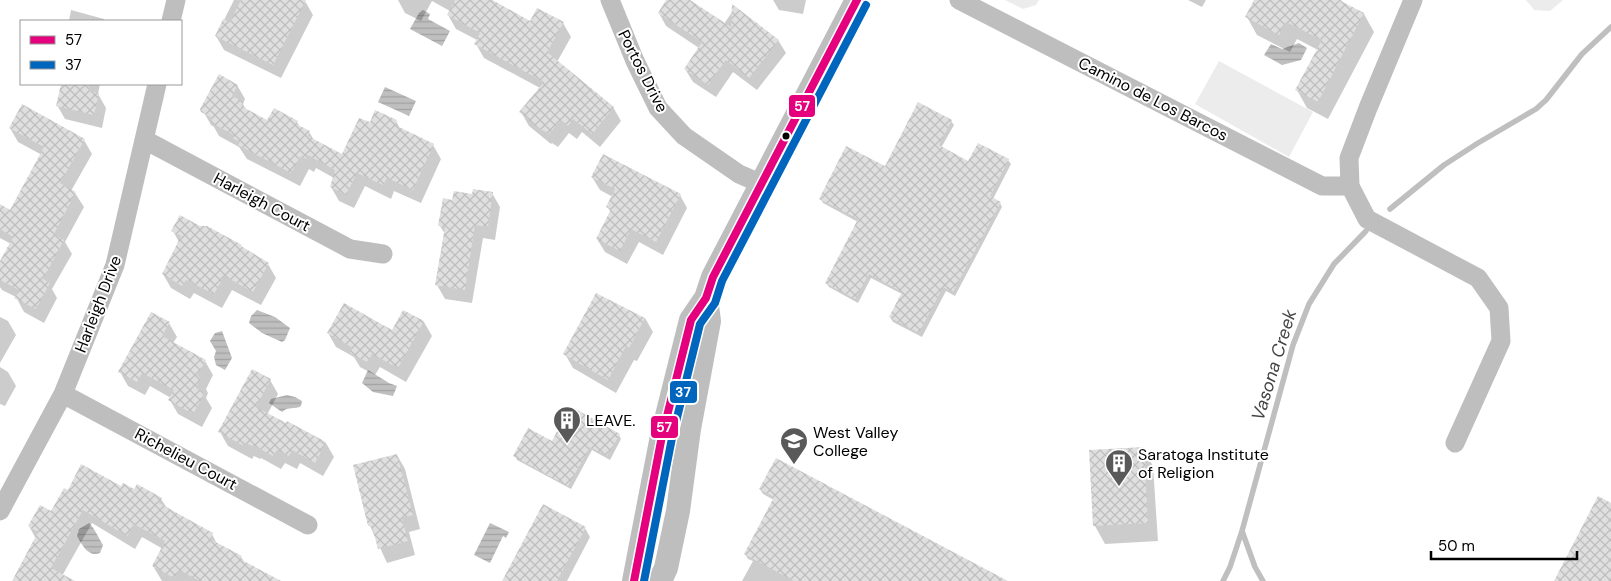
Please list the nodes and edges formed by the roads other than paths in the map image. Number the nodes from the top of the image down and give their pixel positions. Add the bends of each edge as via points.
1 (176, 0) edge
2 (610, 0) edge
3 (857, 0) edge
4 (959, 0) edge
5 (1413, 0) edge
6 (171, 20) edge
7 (157, 85) edge
8 (145, 140) junction
9 (762, 184) junction
10 (1350, 186) junction
11 (383, 254) dead end
12 (706, 298) junction
13 (63, 394) junction
14 (1455, 443) dead end
15 (0, 511) edge
16 (308, 525) dead end
17 (634, 581) edge
18 (660, 581) edge

1 - 6 street
2 - 9 street, Portos Drive via 658,108 684,136 739,174
3 - 9 street
4 - 10 street, Camino de Los Barcos via 1322,186
5 - 10 street via 1350,158
7 - 8 street, Harleigh Drive
8 - 11 street, Harleigh Court via 350,249
8 - 13 street, Harleigh Drive via 115,265
9 - 12 street via 713,277
10 - 14 street via 1367,219 1478,278 1499,308 1501,341
12 - 17 street via 691,320 662,436
12 - 18 street via 709,320 678,511 666,568
13 - 15 street, Harleigh Drive
13 - 16 street, Richelieu Court

